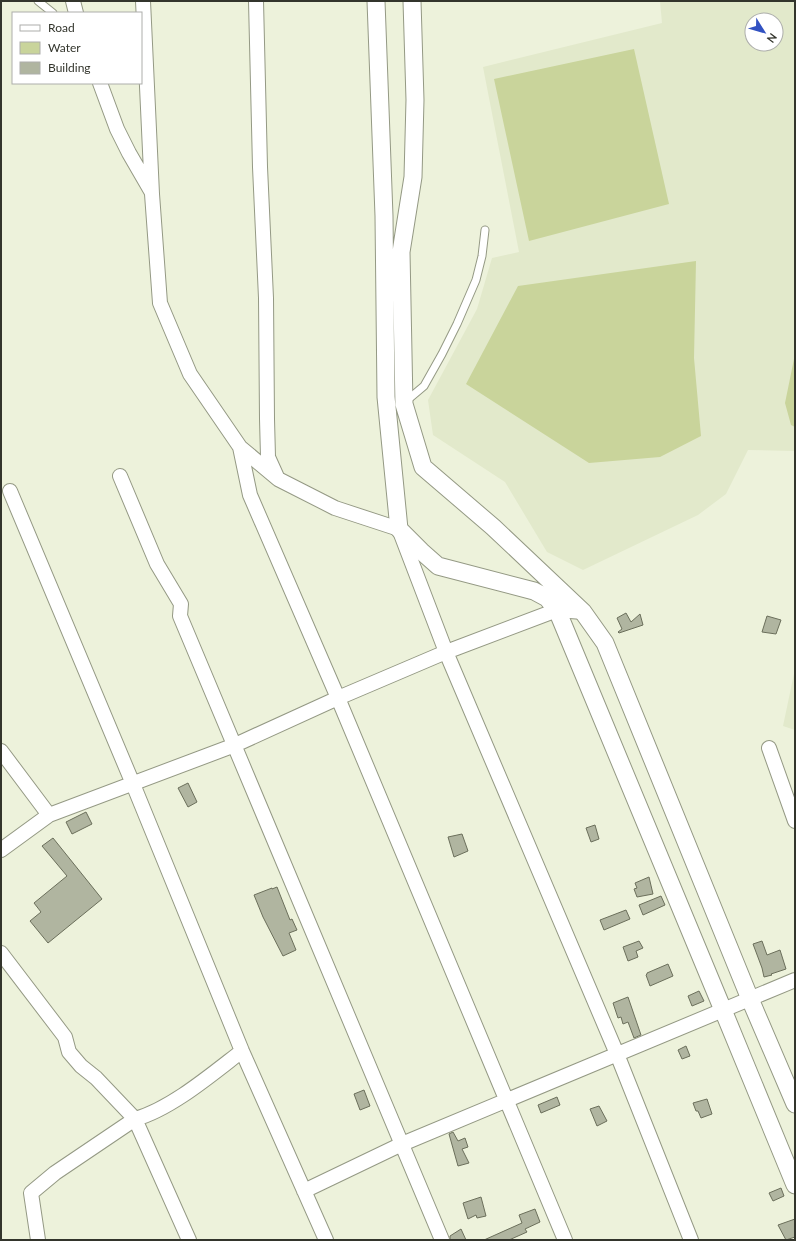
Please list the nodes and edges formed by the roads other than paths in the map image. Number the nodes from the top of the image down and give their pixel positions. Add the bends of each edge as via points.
1 (38, 1) edge
2 (73, 1) edge
3 (143, 1) edge
4 (256, 1) edge
5 (376, 1) edge
6 (412, 1) edge
7 (52, 12) edge
8 (76, 12) edge
9 (100, 84) edge
10 (152, 194) junction
11 (485, 230) dead end
12 (404, 404) junction
13 (240, 448) junction
14 (120, 476) dead end
15 (278, 479) junction
16 (10, 491) dead end
17 (399, 528) junction
18 (557, 610) junction
19 (583, 612) junction
20 (446, 652) junction
21 (338, 698) junction
22 (235, 745) junction
23 (769, 748) dead end
24 (1, 751) edge
25 (133, 784) junction
26 (49, 815) junction
27 (794, 818) edge
28 (1, 850) edge
29 (1, 953) edge
30 (795, 980) edge
31 (750, 999) junction
32 (723, 1010) junction
33 (242, 1051) junction
34 (617, 1054) junction
35 (506, 1100) junction
36 (795, 1104) edge
37 (135, 1119) junction
38 (402, 1144) junction
39 (795, 1185) edge
40 (304, 1190) junction
41 (38, 1240) edge
42 (189, 1240) edge
43 (326, 1240) edge
44 (442, 1240) edge
45 (565, 1240) edge
46 (691, 1240) edge

1 - 7 lane
2 - 8 street
3 - 10 street
4 - 15 street via 266,298 268,457
5 - 17 street via 384,216 386,397
6 - 12 street via 416,100 413,177 401,252
9 - 10 street via 117,129
10 - 13 street via 160,303 190,374
11 - 12 lane via 476,280 457,324 424,386
12 - 19 street via 423,467 493,527
13 - 15 street
13 - 21 street via 250,495
14 - 22 street via 157,564 181,604 180,616
15 - 17 street via 335,508
16 - 25 street
17 - 18 street via 438,566 534,591 547,598
17 - 20 street
18 - 19 street
18 - 20 street
18 - 32 street
19 - 31 street via 605,643
20 - 21 street
20 - 34 street
21 - 22 street
21 - 35 street
22 - 25 street
22 - 38 street
23 - 27 street
24 - 26 street
25 - 26 street
25 - 33 street
26 - 28 street
29 - 37 street via 65,1037 69,1052
30 - 31 street
31 - 32 street
31 - 36 street
32 - 34 street
32 - 39 street
33 - 37 street via 179,1098 148,1116
33 - 40 street
34 - 35 street
34 - 46 street
35 - 38 street
35 - 45 street
37 - 41 street via 55,1173 31,1193
37 - 42 street
38 - 40 street
38 - 44 street
40 - 43 street

